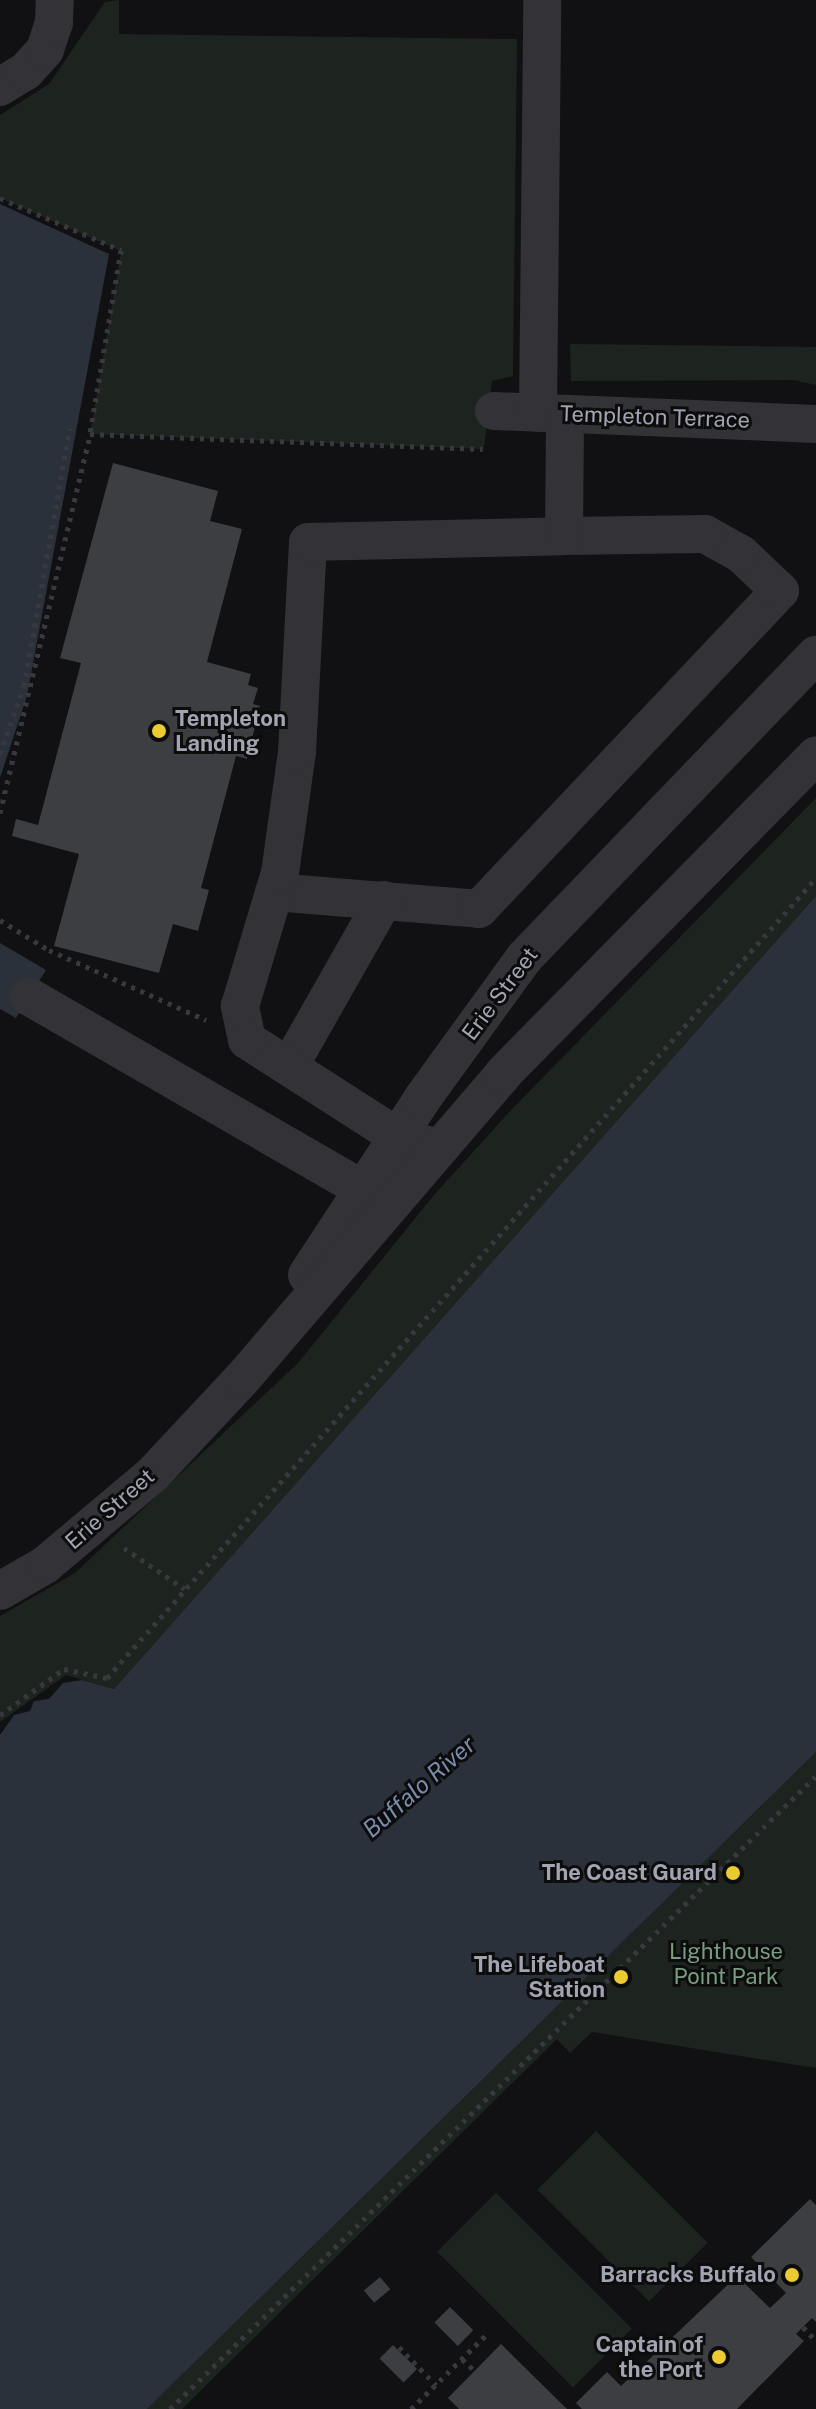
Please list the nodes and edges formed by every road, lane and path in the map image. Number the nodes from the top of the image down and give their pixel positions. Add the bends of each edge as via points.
1 (55, 0) edge
2 (542, 0) edge
3 (0, 87) edge
4 (0, 198) edge
5 (494, 411) dead end
6 (551, 413) junction
7 (816, 424) edge
8 (70, 428) dead end
9 (90, 434) junction
10 (497, 450) dead end
11 (564, 536) junction
12 (816, 655) edge
13 (0, 754) edge
14 (816, 755) edge
15 (0, 813) edge
16 (816, 878) edge
17 (274, 892) junction
18 (384, 900) junction
19 (0, 920) edge
20 (28, 996) dead end
21 (247, 1040) junction
22 (289, 1067) junction
23 (398, 1137) junction
24 (439, 1148) junction
25 (378, 1197) junction
26 (113, 1540) dead end
27 (185, 1589) junction
28 (0, 1591) edge
29 (0, 1715) edge
30 (816, 1776) edge
31 (803, 2327) dead end
32 (487, 2334) dead end
33 (816, 2341) edge
34 (399, 2347) dead end
35 (462, 2359) junction
36 (475, 2371) dead end
37 (436, 2385) junction
38 (170, 2409) edge
39 (411, 2409) edge

1 - 3 street via 45,50 26,71
2 - 6 street
4 - 9 path via 121,250
5 - 6 street, Templeton Terrace
6 - 7 street, Templeton Terrace
6 - 11 street
8 - 13 path via 24,686
9 - 10 path
9 - 15 path
11 - 17 street via 308,542 297,752
11 - 18 street via 705,534 741,554 780,591 479,909
12 - 23 street, Erie Street via 524,958
14 - 24 street, Erie Street via 503,1074
16 - 27 path
17 - 18 street
17 - 21 street via 240,1006
18 - 22 street
19 - 21 path via 49,950
20 - 25 street
21 - 22 street
22 - 23 street
23 - 24 street
23 - 25 street, Erie Street
24 - 25 street, Erie Street
25 - 28 street, Erie Street via 242,1379 153,1474 45,1565
26 - 27 path
27 - 29 path via 107,1678 64,1669
30 - 38 path
31 - 33 path
32 - 35 path
34 - 37 path
35 - 36 path
35 - 37 path
37 - 39 path

